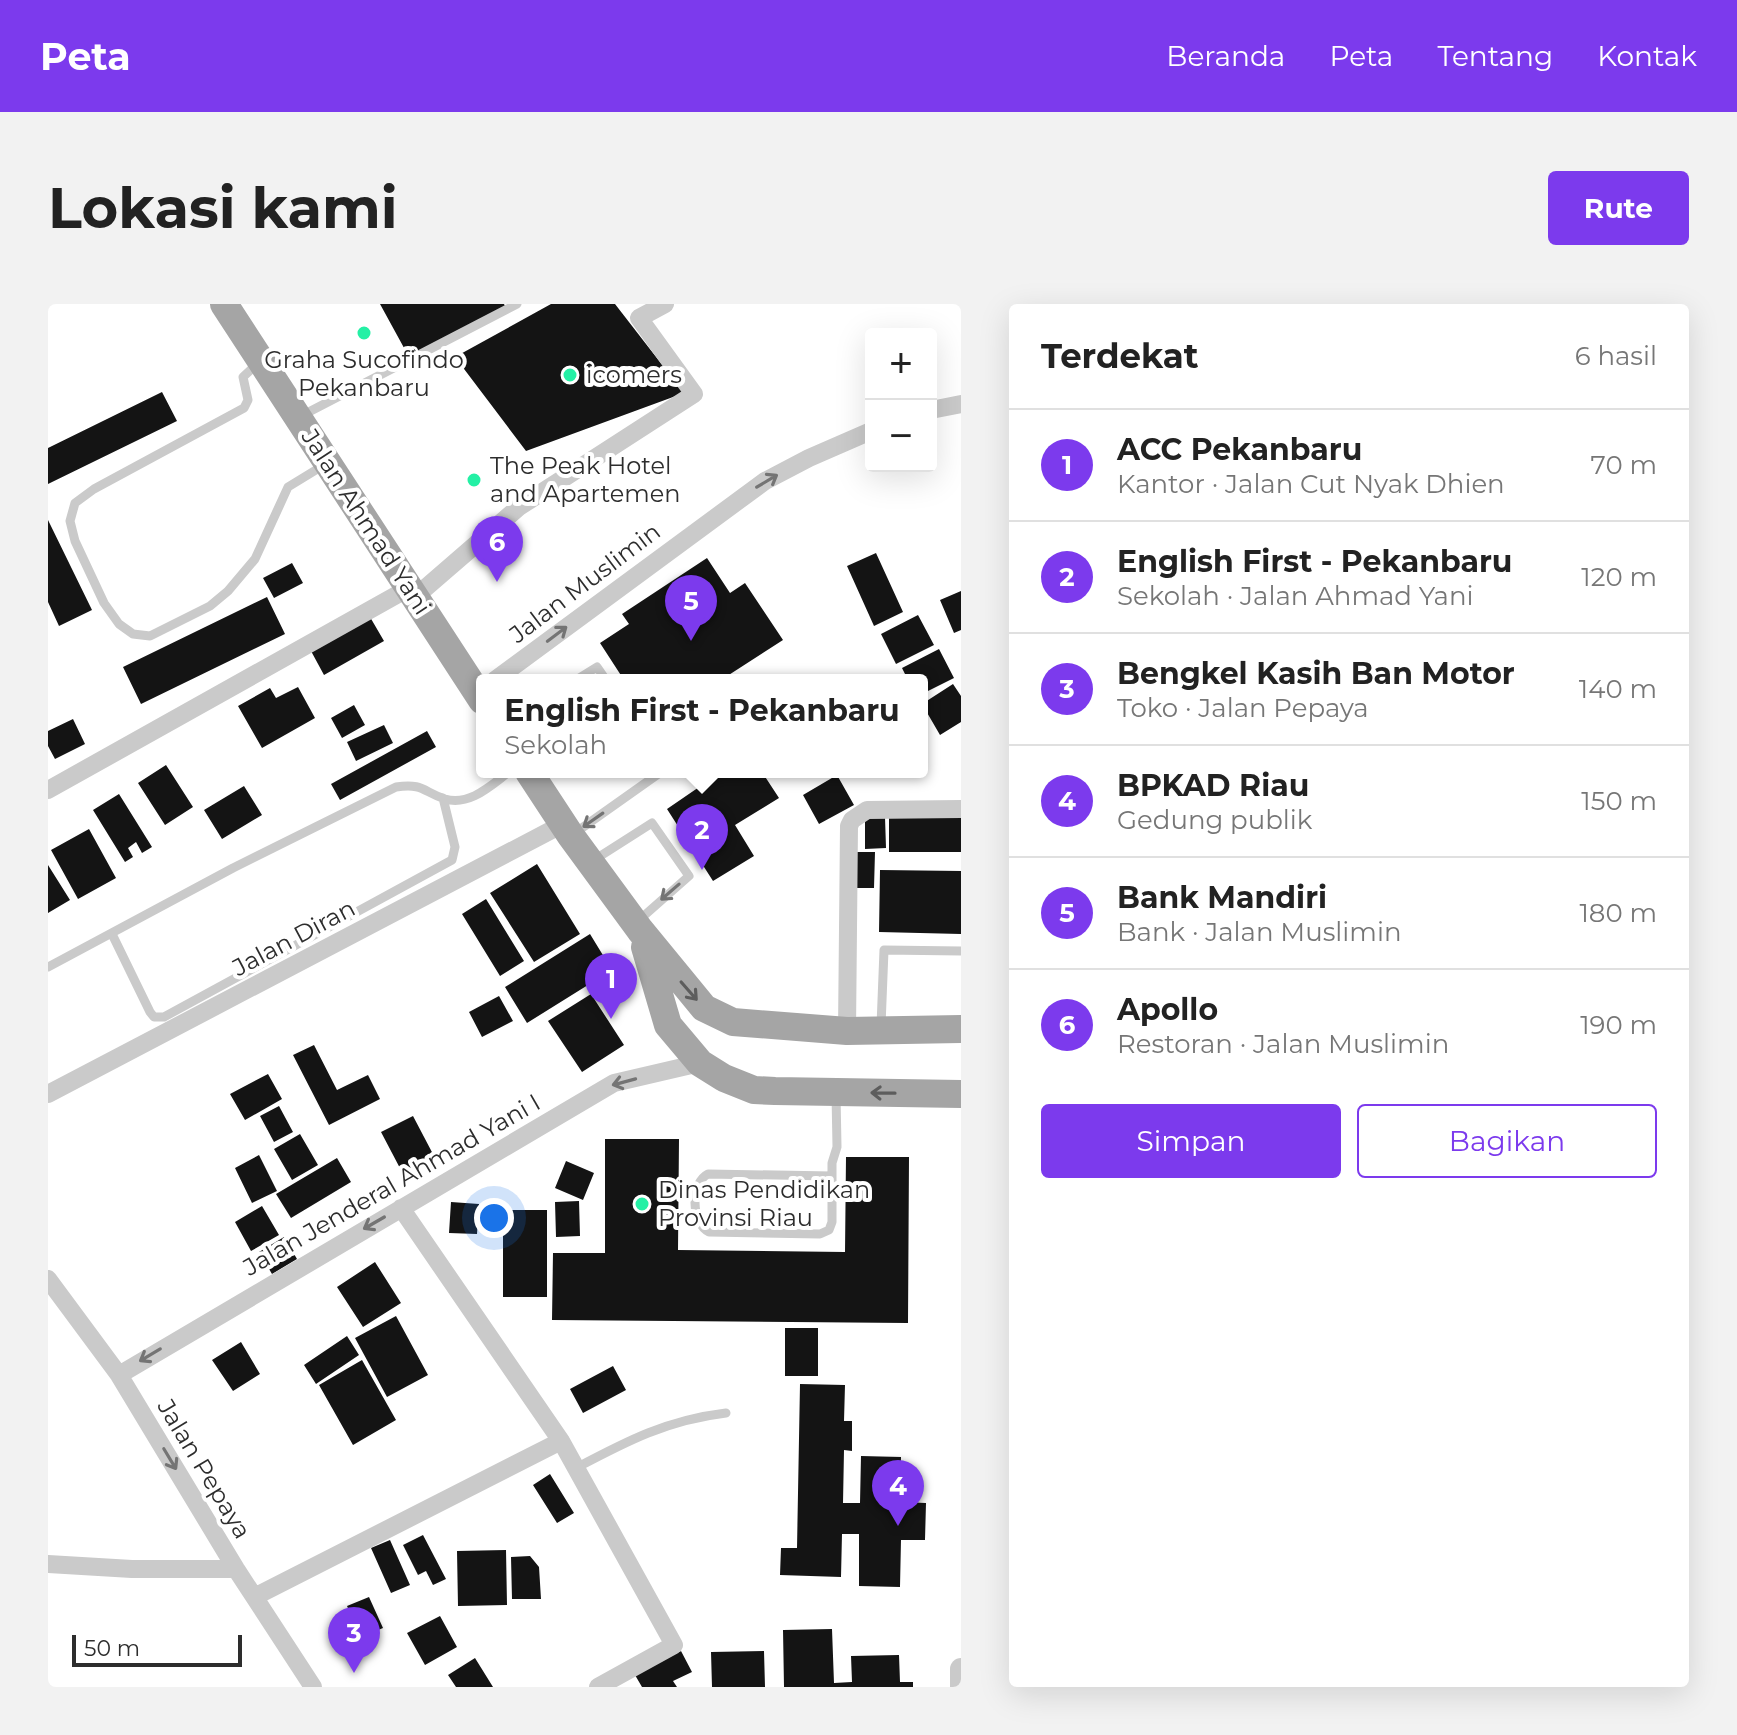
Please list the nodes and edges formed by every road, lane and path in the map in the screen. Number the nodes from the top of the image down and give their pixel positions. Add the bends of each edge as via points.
1 (224, 304) edge
2 (517, 304) edge
3 (665, 304) edge
4 (261, 361) junction
5 (961, 404) edge
6 (937, 409) edge
7 (298, 417) junction
8 (865, 434) edge
9 (327, 463) junction
10 (412, 593) junction
11 (507, 674) edge
12 (586, 674) edge
13 (602, 674) edge
14 (476, 680) edge
15 (500, 778) edge
16 (533, 778) edge
17 (651, 778) edge
18 (48, 790) edge
19 (443, 798) junction
20 (961, 809) edge
21 (567, 830) junction
22 (591, 862) junction
23 (638, 927) junction
24 (112, 934) junction
25 (961, 951) edge
26 (48, 967) edge
27 (961, 1029) edge
28 (881, 1030) junction
29 (847, 1031) junction
30 (700, 1063) junction
31 (836, 1092) junction
32 (48, 1094) edge
33 (961, 1094) edge
34 (832, 1176) junction
35 (401, 1208) junction
36 (48, 1279) edge
37 (119, 1375) junction
38 (726, 1413) dead end
39 (561, 1441) junction
40 (576, 1468) junction
41 (48, 1564) edge
42 (236, 1569) junction
43 (256, 1596) junction
44 (961, 1669) edge
45 (313, 1687) edge
46 (598, 1687) edge
47 (961, 1687) edge

1 - 4 main road, Jalan Ahmad Yani
2 - 7 lane
3 - 10 street via 639,318 694,394 519,507
4 - 7 main road, Jalan Ahmad Yani
4 - 9 lane via 243,377 248,400 244,408 75,503 70,521 75,541 104,603 119,624 133,634 150,636 210,606 255,559 288,487
5 - 6 street
7 - 9 main road, Jalan Ahmad Yani
11 -> 8 street, Jalan Muslimin via 765,481
9 - 10 main road, Jalan Ahmad Yani
10 - 14 main road, Jalan Ahmad Yani
10 - 18 street
12 - 13 lane via 597,667
15 - 19 lane via 464,800
16 - 21 main road
17 -> 21 lane
19 - 24 lane via 428,789 396,787
19 - 24 lane via 455,847 452,860 164,1017 150,1012
20 - 29 street via 867,810 852,820
21 - 22 main road
21 - 32 street, Jalan Diran
22 - 23 main road
22 -> 23 lane via 652,823 689,876
23 -> 29 main road via 704,1008 733,1022
23 - 30 main road via 668,1025
24 - 26 lane
25 - 28 lane via 884,950
27 - 28 main road
28 - 29 main road
30 - 31 main road via 754,1090
30 -> 35 street, Jalan Jenderal Ahmad Yani I via 614,1083
33 -> 31 main road
31 - 34 lane
34 - 34 lane via 832,1222 820,1234 709,1232 696,1219 697,1184 708,1174
35 -> 37 street, Jalan Jenderal Ahmad Yani I
35 - 39 street
36 - 37 street, Jalan Pepaya
37 -> 42 street, Jalan Pepaya
38 - 40 lane via 655,1429
39 - 40 street
39 - 43 street
40 - 46 street via 674,1645
41 - 42 street
42 - 43 street, Jalan Pepaya
43 - 45 street, Jalan Pepaya
44 - 47 street

